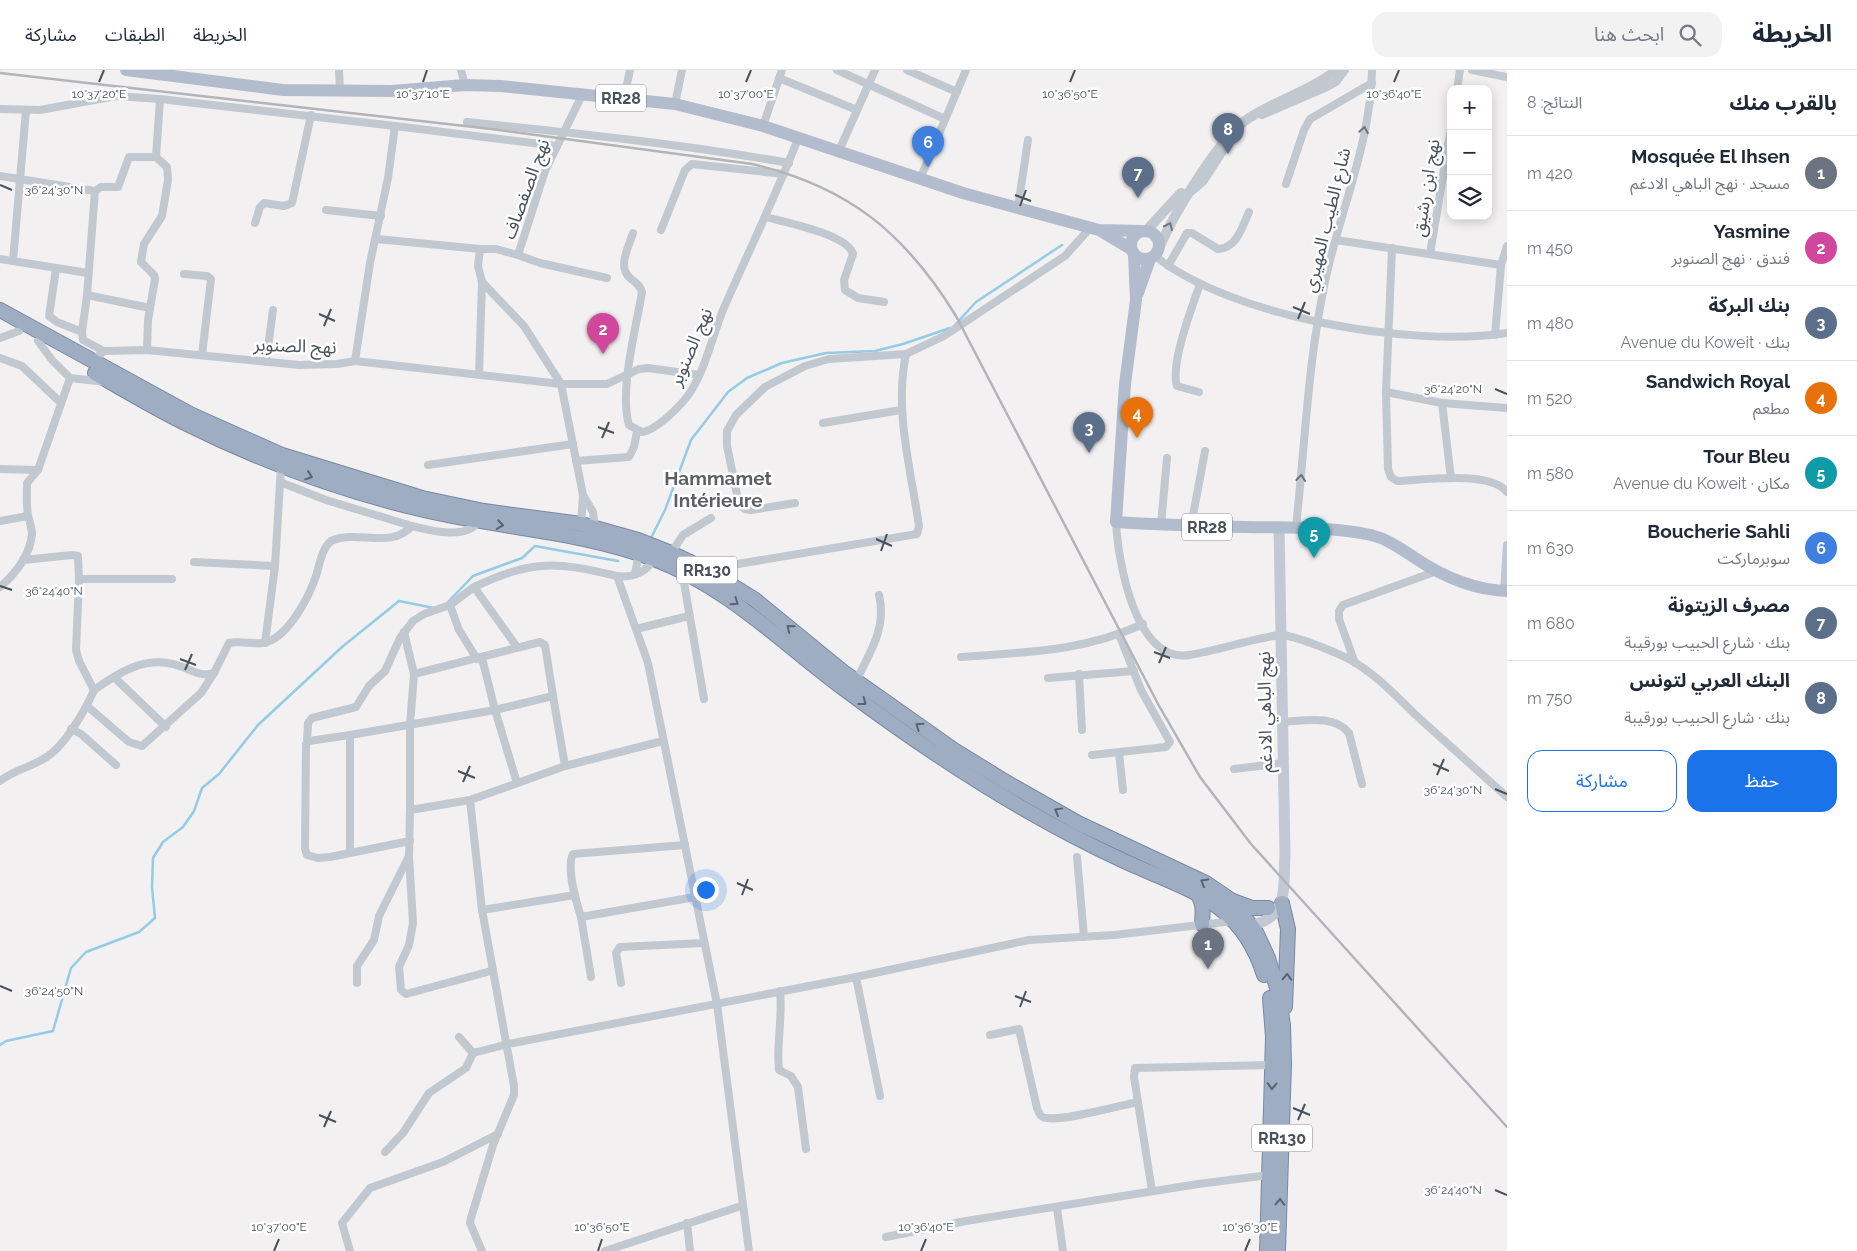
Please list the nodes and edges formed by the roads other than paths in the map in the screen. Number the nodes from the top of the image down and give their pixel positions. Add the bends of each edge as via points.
1 (126, 70) edge
2 (339, 70) edge
3 (461, 70) edge
4 (630, 70) edge
5 (682, 70) edge
6 (837, 70) edge
7 (875, 70) edge
8 (907, 70) edge
9 (966, 70) edge
10 (1325, 70) edge
11 (1336, 70) edge
12 (1345, 70) edge
13 (1372, 70) edge
14 (1460, 70) edge
15 (1472, 70) edge
16 (150, 72) edge
17 (781, 74) edge
18 (202, 76) edge
19 (1507, 76) edge
20 (1372, 83) junction
21 (868, 84) junction
22 (465, 85) junction
23 (1458, 85) edge
24 (340, 91) junction
25 (956, 92) junction
26 (583, 93) junction
27 (624, 98) junction
28 (160, 99) junction
29 (675, 104) junction
30 (0, 109) edge
31 (26, 110) junction
32 (857, 110) junction
33 (311, 115) junction
34 (945, 119) junction
35 (468, 122) dead end
36 (395, 126) junction
37 (762, 126) junction
38 (1451, 130) edge
39 (564, 132) junction
40 (1230, 134) junction
41 (798, 139) junction
42 (1028, 140) dead end
43 (557, 146) junction
44 (838, 153) junction
45 (156, 157) junction
46 (789, 163) junction
47 (784, 174) junction
48 (0, 176) edge
49 (19, 179) junction
50 (920, 179) junction
51 (1286, 184) dead end
52 (95, 191) junction
53 (1018, 207) junction
54 (326, 210) dead end
55 (1249, 212) dead end
56 (381, 216) junction
57 (766, 218) junction
58 (255, 223) dead end
59 (1095, 228) junction
60 (662, 230) dead end
61 (1144, 231) junction
62 (633, 234) dead end
63 (377, 239) junction
64 (1336, 240) junction
65 (1507, 246) edge
66 (1392, 248) junction
67 (480, 249) junction
68 (1133, 252) junction
69 (1155, 254) junction
70 (1430, 254) junction
71 (518, 255) junction
72 (0, 259) edge
73 (13, 261) junction
74 (1501, 265) junction
75 (1168, 266) junction
76 (56, 269) junction
77 (88, 273) junction
78 (184, 274) dead end
79 (607, 278) dead end
80 (482, 282) junction
81 (1200, 284) junction
82 (87, 295) junction
83 (1136, 300) junction
84 (884, 302) dead end
85 (150, 308) junction
86 (0, 310) edge
87 (273, 310) dead end
88 (0, 321) edge
89 (1318, 322) junction
90 (19, 331) junction
91 (1507, 333) edge
92 (1390, 334) junction
93 (1495, 335) junction
94 (82, 336) junction
95 (0, 338) edge
96 (38, 341) junction
97 (72, 350) junction
98 (147, 350) junction
99 (104, 351) junction
100 (906, 354) junction
101 (202, 355) junction
102 (0, 358) edge
103 (92, 361) junction
104 (355, 361) junction
105 (266, 362) junction
106 (629, 374) junction
107 (479, 375) junction
108 (699, 376) junction
109 (70, 378) junction
110 (110, 382) junction
111 (561, 384) junction
112 (1198, 392) dead end
113 (1386, 392) junction
114 (61, 403) junction
115 (1442, 403) junction
116 (1507, 408) edge
117 (901, 410) junction
118 (823, 423) dead end
119 (637, 431) junction
120 (573, 444) junction
121 (1205, 451) dead end
122 (1167, 458) dead end
123 (576, 461) junction
124 (428, 465) dead end
125 (281, 466) junction
126 (0, 469) edge
127 (38, 470) junction
128 (1451, 478) junction
129 (280, 482) junction
130 (1507, 492) edge
131 (583, 495) junction
132 (795, 503) dead end
133 (28, 516) junction
134 (711, 518) dead end
135 (0, 521) edge
136 (479, 521) junction
137 (1116, 522) junction
138 (1161, 525) junction
139 (412, 526) junction
140 (1191, 526) junction
141 (1296, 527) junction
142 (1279, 528) junction
143 (588, 533) junction
144 (1507, 545) edge
145 (648, 550) junction
146 (671, 553) junction
147 (23, 560) junction
148 (194, 562) dead end
149 (275, 566) junction
150 (706, 570) junction
151 (682, 571) junction
152 (1439, 571) junction
153 (635, 574) junction
154 (617, 576) junction
155 (79, 578) junction
156 (172, 579) dead end
157 (0, 588) edge
158 (474, 588) junction
159 (1505, 591) edge
160 (879, 595) dead end
161 (450, 605) junction
162 (689, 616) junction
163 (1142, 624) junction
164 (636, 629) junction
165 (404, 632) junction
166 (1119, 634) junction
167 (1281, 635) junction
168 (265, 643) junction
169 (517, 648) junction
170 (961, 657) dead end
171 (479, 658) junction
172 (1355, 663) junction
173 (1134, 672) junction
174 (214, 673) junction
175 (414, 674) junction
176 (1078, 674) junction
177 (115, 678) junction
178 (1048, 678) dead end
179 (856, 681) junction
180 (94, 690) junction
181 (553, 696) junction
182 (704, 699) dead end
183 (87, 706) junction
184 (495, 710) junction
185 (1283, 722) junction
186 (410, 725) junction
187 (166, 727) junction
188 (71, 729) junction
189 (1082, 730) dead end
190 (350, 735) junction
191 (663, 741) junction
192 (307, 742) junction
193 (1119, 753) junction
194 (1092, 755) dead end
195 (1284, 763) junction
196 (116, 766) dead end
197 (565, 766) junction
198 (1234, 769) dead end
199 (0, 781) edge
200 (517, 783) junction
201 (1362, 784) dead end
202 (1123, 790) dead end
203 (1507, 797) edge
204 (470, 800) junction
205 (410, 810) junction
206 (410, 841) junction
207 (685, 845) junction
208 (350, 852) junction
209 (409, 856) junction
210 (1077, 857) dead end
211 (1195, 891) junction
212 (575, 896) junction
213 (695, 897) junction
214 (1283, 899) junction
215 (1231, 900) junction
216 (1268, 908) junction
217 (482, 910) junction
218 (581, 917) junction
219 (1239, 923) junction
220 (1202, 924) junction
221 (1084, 937) junction
222 (704, 943) junction
223 (491, 971) junction
224 (592, 977) dead end
225 (856, 977) junction
226 (357, 983) dead end
227 (621, 983) dead end
228 (780, 991) junction
229 (717, 1004) junction
230 (1283, 1026) junction
231 (990, 1035) dead end
232 (459, 1037) dead end
233 (508, 1044) junction
234 (473, 1053) junction
235 (1272, 1065) junction
236 (880, 1096) dead end
237 (1138, 1102) junction
238 (498, 1134) junction
239 (806, 1150) dead end
240 (384, 1152) dead end
241 (1269, 1175) junction
242 (1152, 1191) junction
243 (741, 1206) junction
244 (1057, 1208) junction
245 (687, 1223) junction
246 (886, 1237) dead end
247 (350, 1251) edge
248 (482, 1251) edge
249 (605, 1251) edge
250 (690, 1251) edge
251 (749, 1251) edge
252 (1063, 1251) edge
253 (1267, 1251) edge
254 (1278, 1251) edge

1 - 16 main road, RR28
2 - 24 street
3 - 22 street
4 - 27 street
5 - 29 street
6 - 21 street
7 - 21 street
8 - 25 street
9 - 25 street
10 - 40 street via 1246,112
11 - 40 street via 1309,88 1248,118
12 - 40 street via 1336,82 1255,118
13 - 20 street, شارع الطيب المهيري
14 - 23 street
15 - 19 street
16 - 18 main road, RR28
17 - 32 street
17 - 37 street
18 - 24 main road, RR28 via 283,90
20 - 51 street via 1310,119
64 -> 20 street, شارع الطيب المهيري via 1362,144
21 - 32 street
21 - 34 street
22 - 24 main road, RR28 via 392,92
22 - 26 main road, RR28
25 - 34 street
26 - 27 main road, RR28
26 - 39 street, نهج الصفصاف
27 - 29 main road, RR28
28 - 31 street via 110,96
28 - 33 street
28 - 45 street
29 - 37 main road, RR28
30 - 31 street
31 - 49 street
32 - 44 street
33 - 36 street
33 - 58 street via 292,203 284,206 264,203
34 - 50 street
35 - 39 street
36 - 43 street
36 - 56 street
37 - 41 main road, RR28
38 - 70 street, نهج ابن رشيق
39 - 43 street, نهج الصفصاف
39 - 46 street via 707,148
40 - 61 street via 1175,202
69 -> 40 street via 1171,221
41 - 44 main road, RR28
41 - 46 street, نهج الصنوبر
42 - 53 street
43 - 71 street, نهج الصفصاف via 545,171
44 - 50 main road, RR28
45 - 52 street via 128,157 118,187 101,187
45 - 85 street via 167,167 168,180 162,216 142,250 141,264 154,275
46 - 47 street, نهج الصنوبر
47 - 57 street, نهج الصنوبر
47 - 60 street via 692,164 685,170
48 - 49 street
49 - 52 street
49 - 73 street
50 - 53 main road, RR28
52 - 77 street
53 - 59 main road, RR28
54 - 56 street
55 - 75 street via 1237,237 1228,247 1218,249 1187,233
56 - 63 street
57 - 84 street via 828,235 848,245 853,254 844,280 845,290 858,298
57 - 108 street, نهج الصنوبر via 721,315
59 - 61 main road, RR28
59 - 68 main road, RR28
59 - 100 street via 1053,265 987,306 970,321
61 - 68 main road via 1132,238
61 - 69 main road via 1156,236
62 - 106 street via 624,268 642,292
63 - 67 street
63 - 104 street via 370,263
64 - 66 street
64 - 89 street, شارع الطيب المهيري
65 - 74 street
66 - 70 street
66 - 92 street
67 - 71 street, نهج الصفصاف
67 - 80 street, نهج الصفصاف via 478,266
68 - 69 main road, RR28 via 1139,258
68 - 83 main road
69 - 75 street
69 - 83 main road
70 - 74 street
71 - 79 street
72 - 73 street
73 - 76 street
74 - 93 street
75 - 81 street
76 - 77 street
76 - 94 street via 49,316
77 - 82 street
78 - 101 street via 211,279
80 - 107 street, نهج الصفصاف
80 - 111 street via 524,326
81 - 89 street via 1230,297
81 - 112 street via 1182,341 1175,380 1177,386
82 - 85 street
82 - 94 street
83 - 137 main road via 1125,384
85 - 98 street
86 - 97 highway, RR130
87 - 105 street
88 - 90 highway, RR130
89 - 92 street
141 -> 89 street, شارع الطيب المهيري
90 - 95 street
90 - 96 highway, RR130
91 - 93 street
92 - 93 street
92 - 113 street
94 - 97 street
94 - 99 street
96 - 109 street
96 - 110 highway, RR130
97 - 103 highway, RR130
98 - 99 street, نهج الصنوبر
98 - 101 street, نهج الصنوبر
99 - 103 street
100 - 117 street
100 - 132 street via 829,359 805,366 765,387 736,415 726,438 739,504 750,510
101 - 105 street, نهج الصنوبر
102 - 114 street via 22,366
103 - 143 highway, RR130 via 224,430 317,468 448,505
104 - 105 street, نهج الصنوبر via 320,365
104 - 107 street, نهج الصنوبر
106 - 108 street, نهج الصنوبر via 648,368
106 - 111 street, نهج الصنوبر via 608,384
106 - 119 street via 627,420
107 - 111 street, نهج الصنوبر
108 - 119 street, نهج الصنوبر via 675,410 647,431
109 - 110 street
109 - 114 street
110 - 125 highway, RR130 via 182,422
111 - 120 street
113 - 115 street
113 - 128 street via 1390,477 1397,482
114 - 127 street
115 - 116 street
115 - 128 street
117 - 118 street
117 - 150 street via 919,526 917,534
119 - 123 street via 629,457
120 - 123 street
120 - 124 street
121 - 140 street
122 - 138 street
123 - 131 street
125 - 129 street
125 -> 136 highway, RR130 via 388,501
126 - 127 street
127 - 133 street via 26,483
128 - 130 street via 1490,482
129 - 139 street via 326,500
129 - 149 street
131 - 143 street
131 - 143 street via 592,512
133 - 135 street
133 - 147 street via 32,533
134 - 146 street via 683,535
136 - 139 street via 467,531
136 -> 143 highway, RR130
137 - 138 main road, RR28
137 - 163 street via 1118,554 1124,578
138 - 140 main road, RR28
139 - 168 street via 395,538 349,537 331,541 323,552 311,589 298,613
140 - 142 main road, RR28
141 - 142 main road, RR28
141 - 152 main road, RR28 via 1372,536 1394,544
142 - 167 main road, نهج الباهي الادغم
143 - 145 highway, RR130
144 - 159 street
145 - 146 highway, RR130
145 - 151 highway, RR130
145 - 153 street
145 - 153 street via 646,570
146 - 150 highway, RR130
147 - 155 street via 75,555 79,559
147 - 157 street
148 - 149 street
149 - 168 street
179 -> 150 highway, RR130 via 754,599
151 - 162 street
151 -> 211 highway, RR130 via 747,610 886,720 986,786 1074,836
152 - 159 main road, RR28 via 1476,588
152 - 172 street via 1343,605 1339,619
153 - 154 street
154 - 158 street via 541,565 513,570
154 - 164 street
155 - 156 street
155 - 180 street via 76,650
158 - 161 street
158 - 169 street
160 - 179 street via 883,610 878,635
161 - 165 street via 424,614
161 - 171 street via 459,630
162 - 164 street
162 - 182 street
163 - 166 street
163 - 167 street via 1158,647 1180,656
164 - 191 street via 648,663
165 - 175 street
165 - 192 street via 385,671 369,686 356,707 312,718 308,723
166 - 170 street via 1064,649
166 - 173 street
167 - 172 street via 1337,653
167 - 185 main road, نهج الباهي الادغم
168 - 174 street via 240,640 229,643
169 - 171 street
169 - 181 street via 536,642 545,645
171 - 175 street
171 - 184 street
172 - 203 street via 1374,676
173 - 176 street
173 - 193 street via 1149,707 1170,742 1166,747
174 - 177 street via 206,675 174,664 143,663
174 - 187 street via 201,693
175 - 186 street
176 - 178 street
176 - 189 street
177 - 180 street
177 - 187 street
215 -> 179 highway, RR130 via 1206,882 1078,823 1006,782
180 - 183 street
181 - 184 street
181 - 197 street
183 - 187 street via 136,745 142,746
183 - 188 street
184 - 186 street
184 - 200 street
185 - 195 main road, نهج الباهي الادغم
185 - 201 street via 1321,720 1346,729
186 - 190 street
186 - 205 street
188 - 196 street
188 - 199 street via 50,755
190 - 192 street
190 - 208 street
191 - 197 street
191 - 207 street
192 - 208 street via 307,855 318,858
193 - 194 street
193 - 202 street
195 - 198 street
195 - 214 main road, نهج الباهي الادغم
197 - 200 street
200 - 204 street
204 - 205 street
204 - 217 street
205 - 206 street
206 - 208 street
206 - 209 street
207 - 212 street via 573,854
207 - 213 street
209 - 223 street via 413,923 409,945 399,967 402,992 406,994
209 - 226 street via 379,916 374,940 357,966
210 - 221 street
211 - 219 highway, RR130
211 - 220 highway via 1204,909
212 - 217 street
212 - 218 street
213 - 218 street
213 - 222 street
214 - 216 main road
214 - 219 main road via 1266,919
230 -> 214 highway via 1288,929
215 - 216 highway via 1252,908
215 - 219 highway, RR130
216 - 219 main road
217 - 223 street
218 - 224 street
219 - 220 street
219 - 230 highway, RR130 via 1262,943 1271,967
219 - 235 highway, RR130 via 1261,964 1269,991
220 - 221 street
221 - 225 street via 1029,940
222 - 227 street via 620,947 616,953
222 - 229 street
223 - 233 street
225 - 228 street
225 - 236 street
228 - 229 street
228 - 239 street via 779,1070 791,1076 798,1087
229 - 233 street
229 - 243 street
254 -> 230 highway, RR130
231 - 237 street via 1019,1029 1037,1108 1045,1118
232 - 234 street
233 - 234 street
233 - 238 street via 514,1095
234 - 240 street via 466,1068 429,1093 403,1133
235 - 237 street via 1138,1067 1133,1073
235 -> 241 highway, RR130
237 - 242 street
238 - 247 street via 444,1162 370,1188 342,1223
238 - 248 street via 470,1223
241 - 242 street
241 - 253 highway, RR130
242 - 244 street
243 - 245 street
243 - 251 street
244 - 246 street
244 - 252 street
245 - 249 street
245 - 250 street

